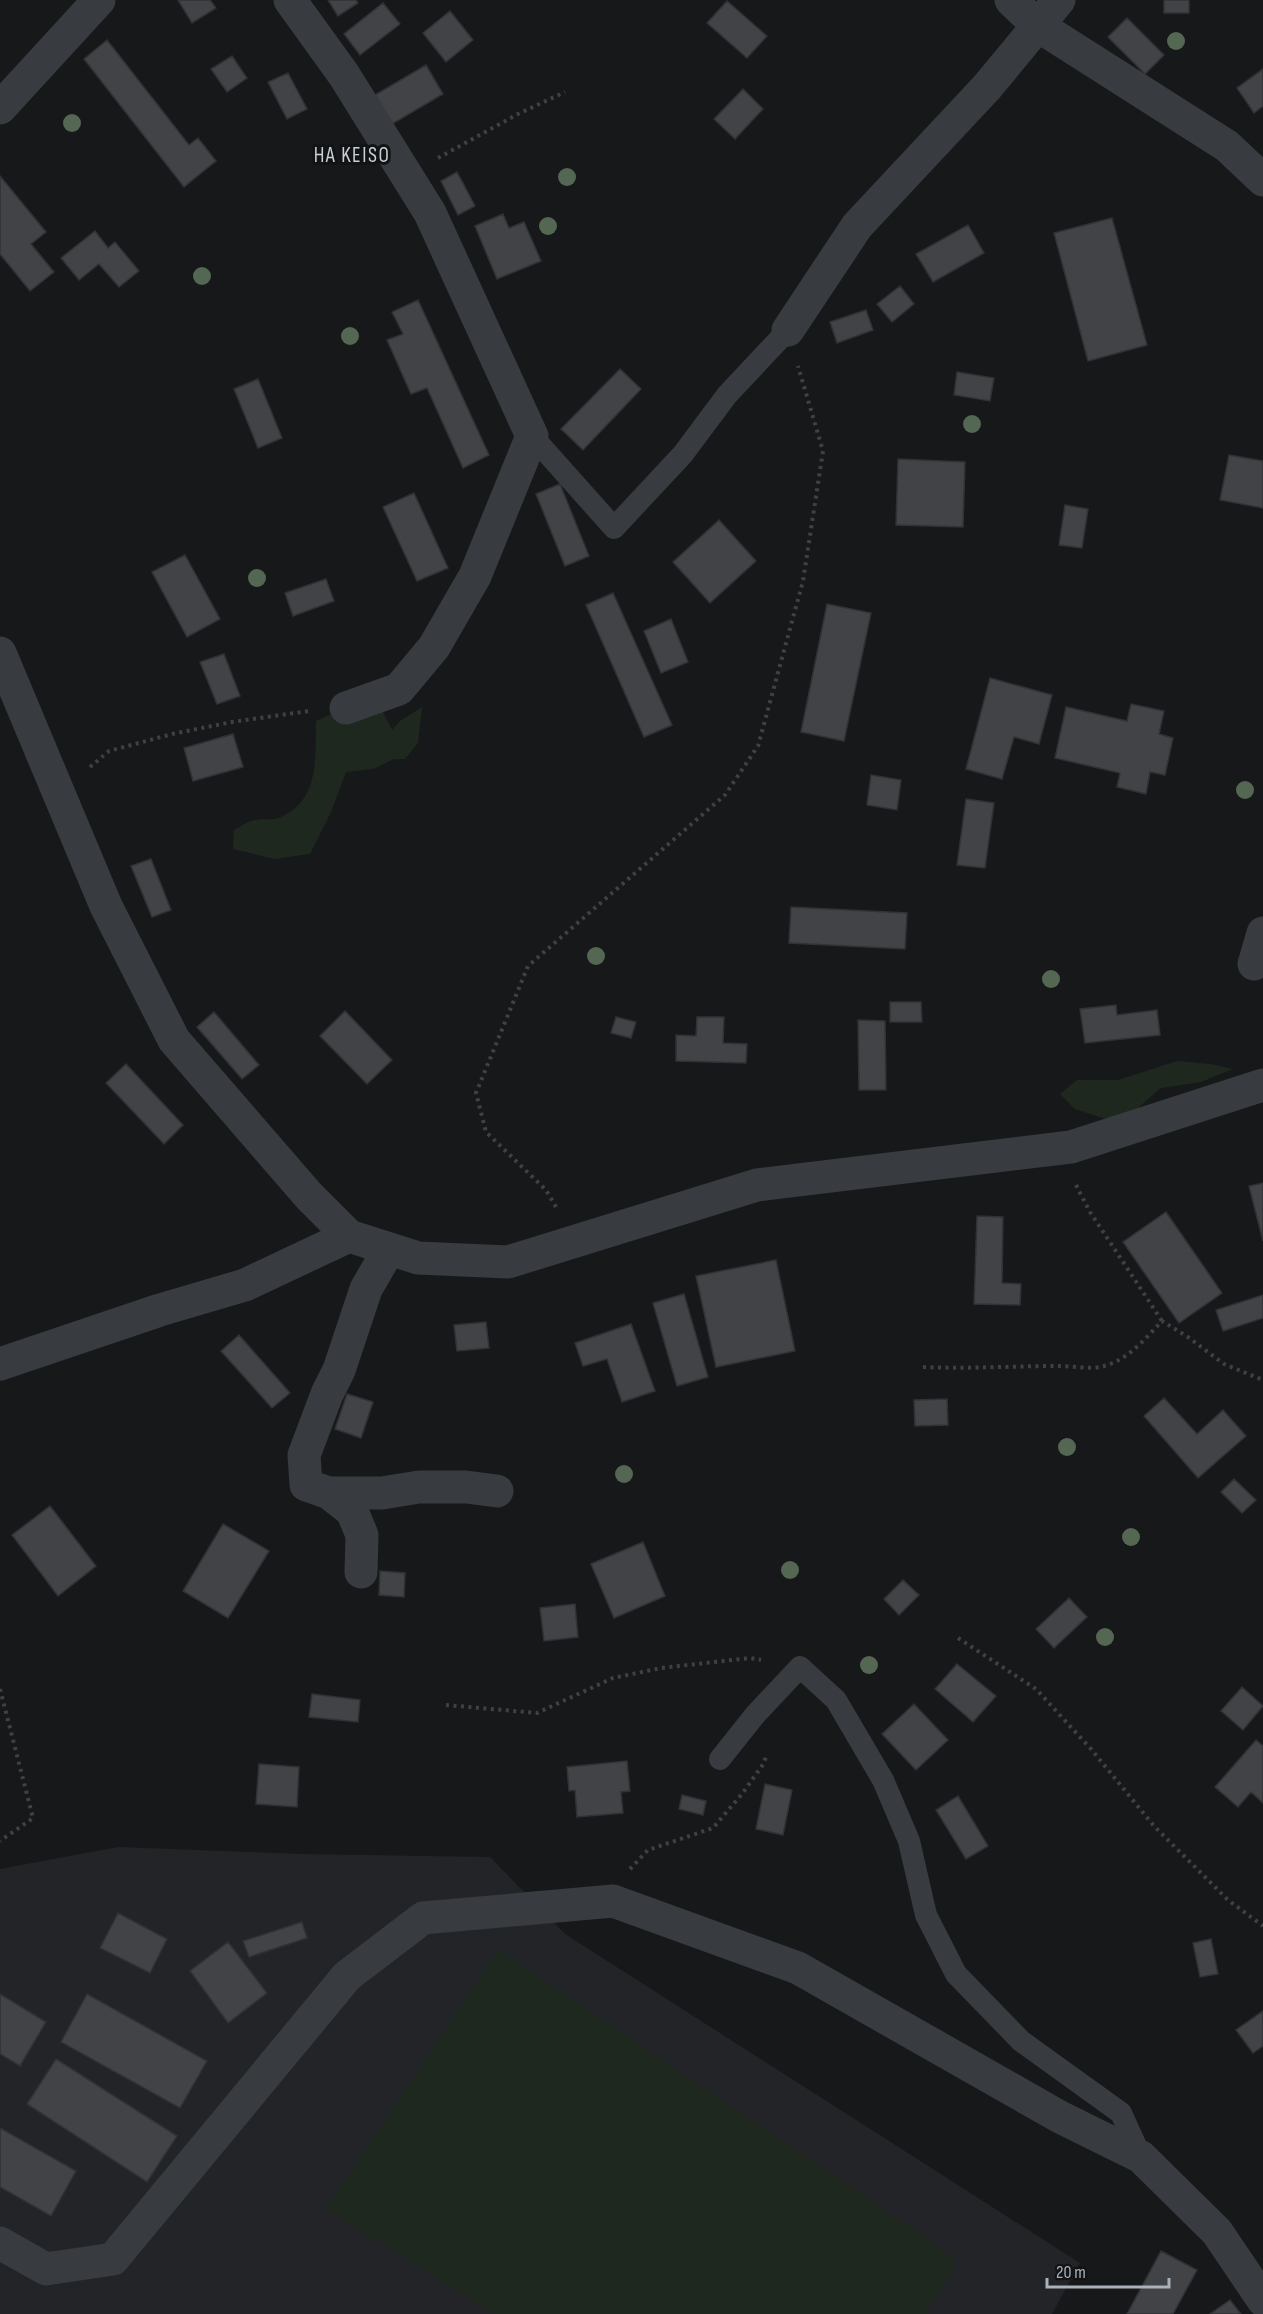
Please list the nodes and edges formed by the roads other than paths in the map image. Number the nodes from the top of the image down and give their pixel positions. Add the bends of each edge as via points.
1 (99, 0) edge
2 (290, 0) edge
3 (1011, 0) edge
4 (1059, 0) edge
5 (1037, 25) junction
6 (0, 108) edge
7 (1263, 180) edge
8 (788, 330) joint
9 (532, 436) junction
10 (0, 653) edge
11 (346, 708) road end
12 (1263, 933) edge
13 (1254, 964) dead end
14 (1263, 1084) edge
15 (350, 1236) junction
16 (389, 1249) junction
17 (0, 1364) edge
18 (497, 1491) dead end
19 (329, 1493) junction
20 (361, 1572) dead end
21 (720, 1759) dead end
22 (1142, 2157) junction
23 (0, 2243) edge
24 (1263, 2300) edge

1 - 6 street
2 - 9 street via 344,75 430,213
3 - 5 street
4 - 5 street
5 - 7 street via 1227,146
5 - 8 street via 987,87 857,226
8 - 9 lane via 614,528
9 - 11 street via 475,576 434,647 399,688
10 - 15 street via 106,906 174,1040 309,1196
12 - 13 street
14 - 16 street via 1071,1147 757,1185 508,1262 418,1258
15 - 16 street
15 - 17 street via 245,1285
16 - 19 street via 366,1289 339,1370 304,1455 306,1485
18 - 19 street via 419,1487 382,1493
19 - 20 street via 352,1511 362,1535
21 - 22 lane via 754,1715 800,1667 836,1700 883,1780 909,1841 926,1915 956,1974 1021,2041 1121,2113
22 - 23 street via 1060,2117 798,1968 613,1901 423,1918 347,1976 113,2259 46,2269
22 - 24 street via 1217,2232

